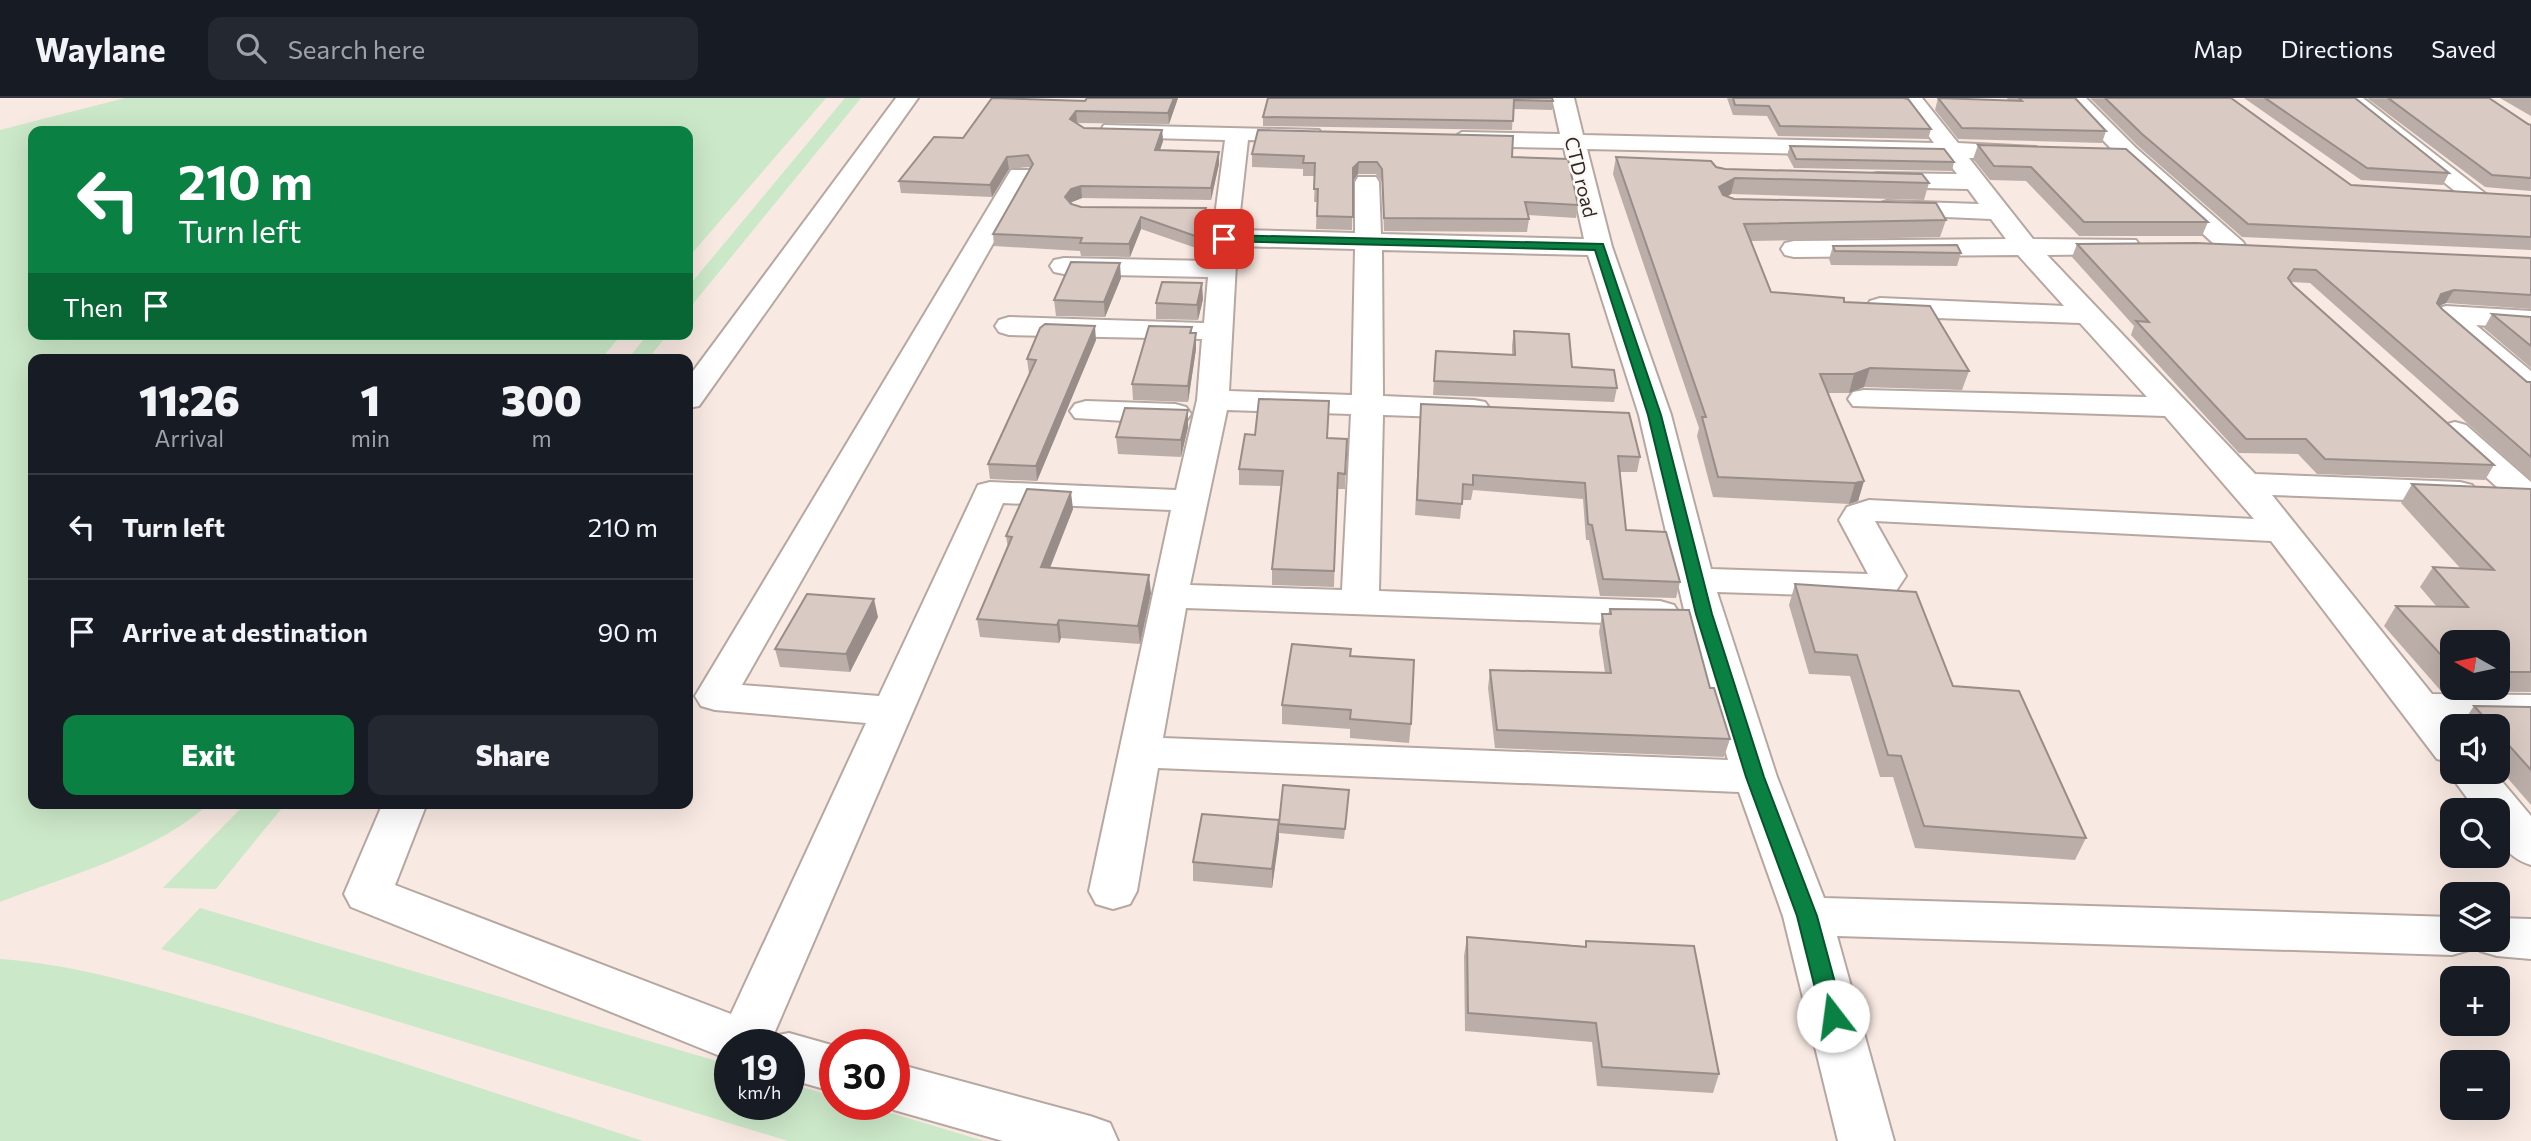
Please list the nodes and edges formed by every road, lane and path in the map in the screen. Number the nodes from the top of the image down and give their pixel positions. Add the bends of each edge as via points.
1 (907, 98) edge
2 (1563, 98) edge
3 (1911, 98) edge
4 (2074, 98) edge
5 (2349, 98) edge
6 (1085, 130) edge
7 (1237, 133) junction
8 (1335, 135) edge
9 (1446, 138) edge
10 (1572, 142) junction
11 (1952, 152) junction
12 (2047, 152) edge
13 (2101, 153) edge
14 (2128, 153) junction
15 (1020, 175) edge
16 (1856, 179) edge
17 (1976, 182) junction
18 (1367, 183) edge
19 (2438, 195) edge
20 (2479, 198) junction
21 (2505, 199) edge
22 (1865, 209) edge
23 (1999, 212) junction
24 (1219, 232) junction
25 (1367, 242) junction
26 (2149, 246) edge
27 (2190, 246) edge
28 (1599, 247) junction
29 (1794, 248) edge
30 (2026, 248) junction
31 (2234, 248) junction
32 (2261, 249) edge
33 (1064, 266) dead end
34 (1852, 306) edge
35 (2086, 315) junction
36 (2531, 320) edge
37 (1009, 326) dead end
38 (1218, 332) junction
39 (2531, 387) edge
40 (693, 392) edge
41 (1864, 399) dead end
42 (1365, 405) junction
43 (1212, 407) junction
44 (2175, 407) junction
45 (1503, 410) edge
46 (1086, 411) dead end
47 (2432, 411) edge
48 (2245, 484) junction
49 (2529, 497) edge
50 (1192, 501) junction
51 (2282, 531) junction
52 (1169, 596) junction
53 (1700, 597) junction
54 (1360, 603) junction
55 (2419, 708) junction
56 (2531, 709) edge
57 (894, 711) junction
58 (2440, 733) edge
59 (1138, 752) junction
60 (1755, 777) junction
61 (2480, 784) edge
62 (403, 809) edge
63 (2531, 848) edge
64 (1113, 891) dead end
65 (1807, 916) junction
66 (2440, 936) edge
67 (2510, 938) edge
68 (2531, 939) edge
69 (768, 1029) edge
70 (714, 1030) edge
71 (910, 1090) edge
72 (1090, 1141) edge
73 (1866, 1141) edge

1 - 40 street
2 - 10 street, CTD road
3 - 11 street
4 - 14 street
5 - 20 street
6 - 7 street
7 - 8 street
7 - 24 street
9 - 10 street
10 - 11 street
10 - 28 street, CTD road
11 - 12 street
11 - 17 street
13 - 14 street
14 - 31 street
15 - 57 street via 715,696
16 - 17 street
17 - 23 street
18 - 25 street
19 - 20 street
20 - 21 street
22 - 23 street
23 - 30 street
24 - 25 street
24 - 33 street
24 - 38 street
25 - 28 street
25 - 42 street via 1370,335
26 - 30 street
27 - 31 street
28 - 53 street, CTD road via 1641,414
29 - 30 street
30 - 35 street
31 - 32 street
34 - 35 street
35 - 44 street
36 - 39 street via 2446,316
37 - 38 street
38 - 43 street
41 - 44 street
42 - 43 street
42 - 45 street
42 - 54 street
43 - 46 street
43 - 50 street
44 - 48 street
47 - 49 street
48 - 49 street
48 - 51 street
50 - 52 street
50 - 57 street via 990,492
51 - 53 street via 1869,510 1857,520 1887,576 1883,583
51 - 55 street
52 - 54 street
52 - 59 street
53 - 54 street
53 - 60 street, CTD road
55 - 56 street
55 - 58 street
57 - 69 street
59 - 60 street
59 - 64 street
60 - 65 street, CTD road
61 - 63 street
62 - 70 street via 368,894
65 - 66 street
65 - 73 street, CTD road
67 - 68 street
71 - 72 street

